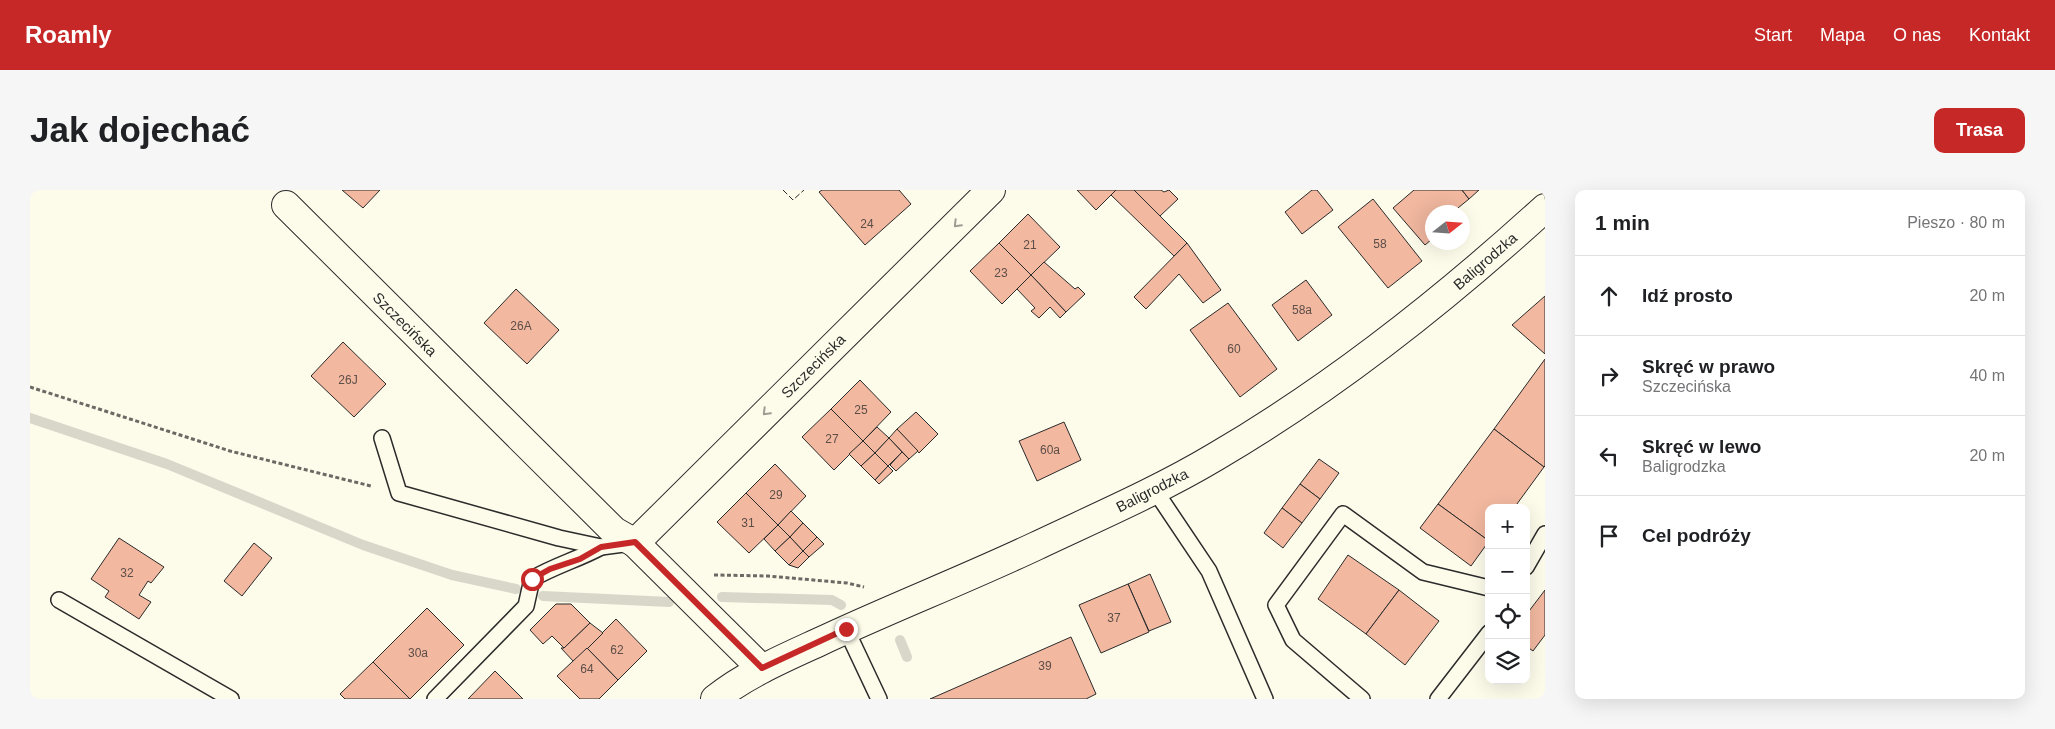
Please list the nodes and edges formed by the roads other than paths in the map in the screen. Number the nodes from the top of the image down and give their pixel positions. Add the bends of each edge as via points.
1 (991, 190) edge
2 (286, 206) dead end
3 (1545, 208) edge
4 (382, 438) dead end
5 (1154, 489) junction
6 (1545, 534) edge
7 (635, 542) junction
8 (601, 547) junction
9 (1530, 560) edge
10 (1485, 587) edge
11 (59, 600) dead end
12 (846, 629) junction
13 (1485, 638) edge
14 (762, 668) junction
15 (230, 699) edge
16 (435, 699) edge
17 (715, 699) edge
18 (879, 699) edge
19 (1265, 699) edge
20 (1362, 699) edge
21 (1438, 699) edge

1 -> 7 street, Szczecińska
2 - 7 street, Szczecińska via 614,531
3 - 5 street, Baligrodzka via 1456,287 1372,352 1214,458
4 - 8 lane via 399,493
5 - 12 street, Baligrodzka via 991,568
5 - 19 lane via 1209,571
6 - 9 lane
7 - 8 lane
7 - 14 street, Szczecińska
8 - 16 lane via 532,579 526,606
10 - 20 lane via 1422,572 1343,514 1276,605 1294,640
11 - 15 lane
12 - 14 street, Baligrodzka
12 - 18 lane
13 - 21 lane
14 - 17 street, Baligrodzka

